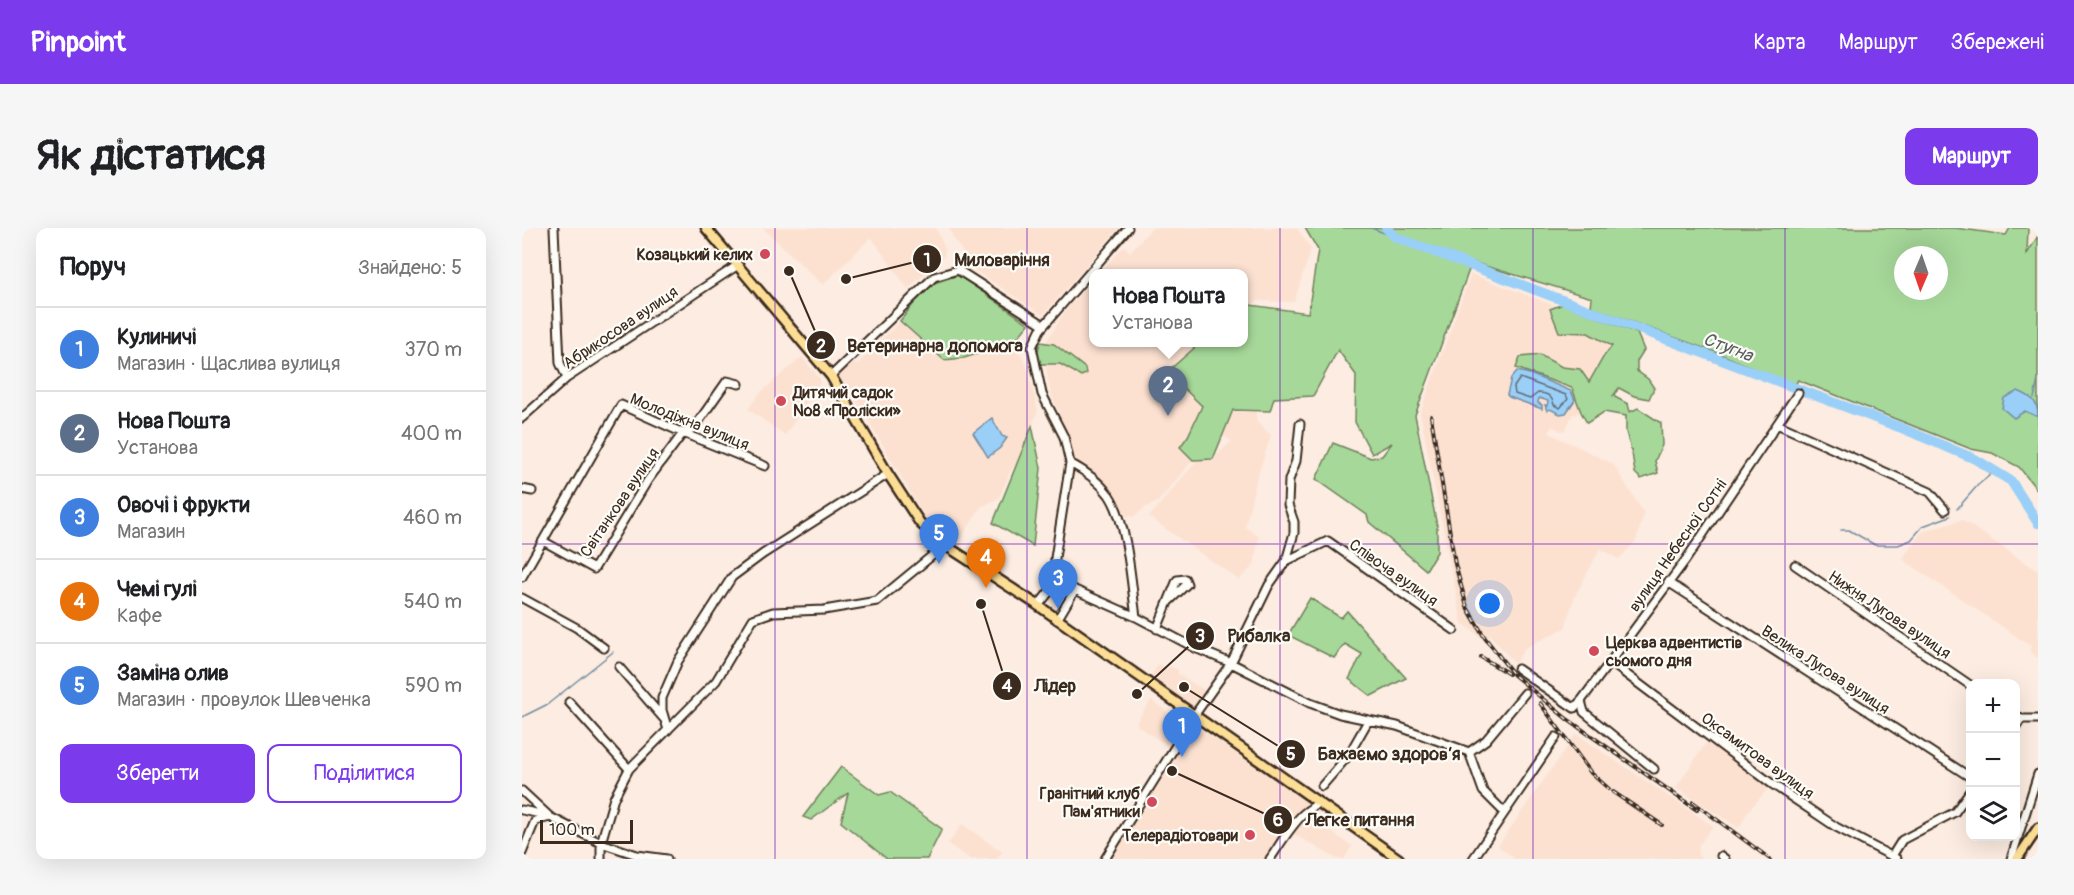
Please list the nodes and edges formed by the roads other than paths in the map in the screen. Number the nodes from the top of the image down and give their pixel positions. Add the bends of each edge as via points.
1 (554, 228) edge
2 (706, 228) edge
3 (1128, 228) edge
4 (738, 265) junction
5 (1092, 269) edge
6 (1089, 273) edge
7 (1044, 325) junction
8 (831, 376) junction
9 (567, 378) junction
10 (739, 384) dead end
11 (1798, 393) dead end
12 (522, 418) edge
13 (1300, 424) dead end
14 (1777, 424) junction
15 (683, 433) junction
16 (1070, 463) junction
17 (765, 466) dead end
18 (888, 474) junction
19 (522, 489) edge
20 (532, 490) dead end
21 (1945, 510) dead end
22 (543, 540) junction
23 (945, 545) junction
24 (1286, 561) junction
25 (1795, 565) dead end
26 (522, 577) edge
27 (1059, 579) junction
28 (1668, 582) junction
29 (1075, 590) junction
30 (522, 598) edge
31 (1168, 602) dead end
32 (1038, 606) junction
33 (1136, 617) junction
34 (1057, 620) junction
35 (1157, 629) junction
36 (1454, 630) dead end
37 (604, 648) dead end
38 (1610, 662) junction
39 (1230, 663) junction
40 (619, 667) dead end
41 (1518, 669) dead end
42 (1966, 682) edge
43 (1525, 693) dead end
44 (1581, 701) junction
45 (569, 702) dead end
46 (1194, 716) junction
47 (2020, 717) edge
48 (2038, 719) edge
49 (665, 721) junction
50 (1368, 721) junction
51 (668, 730) junction
52 (1556, 737) dead end
53 (1469, 752) junction
54 (629, 769) junction
55 (1654, 769) dead end
56 (1966, 774) edge
57 (2038, 774) edge
58 (1322, 786) dead end
59 (522, 791) edge
60 (1966, 798) edge
61 (1318, 802) junction
62 (522, 810) edge
63 (1504, 812) junction
64 (550, 817) junction
65 (2038, 828) edge
66 (601, 843) junction
67 (522, 853) edge
68 (636, 857) edge
69 (1894, 858) edge
70 (601, 859) edge
71 (667, 859) edge
72 (1105, 859) edge
73 (1270, 859) edge
74 (1399, 859) edge
75 (1473, 859) edge
76 (2011, 859) edge
77 (2017, 859) edge

1 - 9 street via 560,363
2 - 4 main road
3 - 5 street
4 - 8 main road
4 - 9 street, Абрикосова вулиця
6 - 7 street
7 - 8 street via 958,270 934,277
7 - 16 street via 1032,347 1042,394 1064,437
8 - 18 main road
9 - 12 street, Абрикосова вулиця
10 - 15 street, Світанкова вулиця via 727,381 693,428
11 - 14 street, вулиця Небесної Сотні
13 - 24 street via 1296,461 1289,480 1288,505 1294,533
14 - 21 street via 1930,492
14 - 28 street, вулиця Небесної Сотні
15 - 17 street, Молодіжна вулиця
15 - 22 street, Світанкова вулиця via 648,480 594,569
15 - 22 street, Молодіжна вулиця via 621,405
16 - 27 street via 1055,558
16 - 33 street via 1089,474 1109,496 1122,525
18 - 23 main road via 920,523
18 - 49 street via 732,577 678,662 662,698
19 - 20 street
22 - 26 street, Молодіжна вулиця
23 - 32 main road
23 - 51 street via 877,601 824,610 773,612 753,619 716,681
24 - 36 street, Співоча вулиця via 1328,542
24 - 39 street via 1269,585
25 - 42 street, Нижня Лугова вулиця
27 - 29 street
27 - 32 street
28 - 38 street, вулиця Небесної Сотні
28 - 56 street, Велика Лугова вулиця
29 - 33 street
29 - 34 street
30 - 37 street via 577,628
31 - 35 street
32 - 34 main road
33 - 35 street
34 - 46 main road
35 - 39 street
38 - 44 street, вулиця Небесної Сотні
38 - 69 street, Оксамитова вулиця via 1781,790 1836,827
39 - 46 street
39 - 50 street via 1311,703
40 - 49 street
41 - 44 street, вулиця Небесної Сотні via 1574,708
43 - 53 street via 1486,740
44 - 55 street via 1584,712
45 - 54 street
46 - 61 main road
46 - 72 street
47 - 48 street
49 - 51 street
50 - 53 street via 1397,726
50 - 58 street via 1348,756
51 - 54 street
52 - 63 street
53 - 63 street via 1483,791
54 - 66 street via 614,798
57 - 76 street
59 - 64 street
60 - 69 street via 1955,812 1902,840
61 - 73 street via 1306,811
61 - 74 main road
62 - 64 street
63 - 75 street
64 - 66 street
64 - 67 street via 535,821
65 - 77 main road
66 - 68 street
66 - 70 street
68 - 71 street

